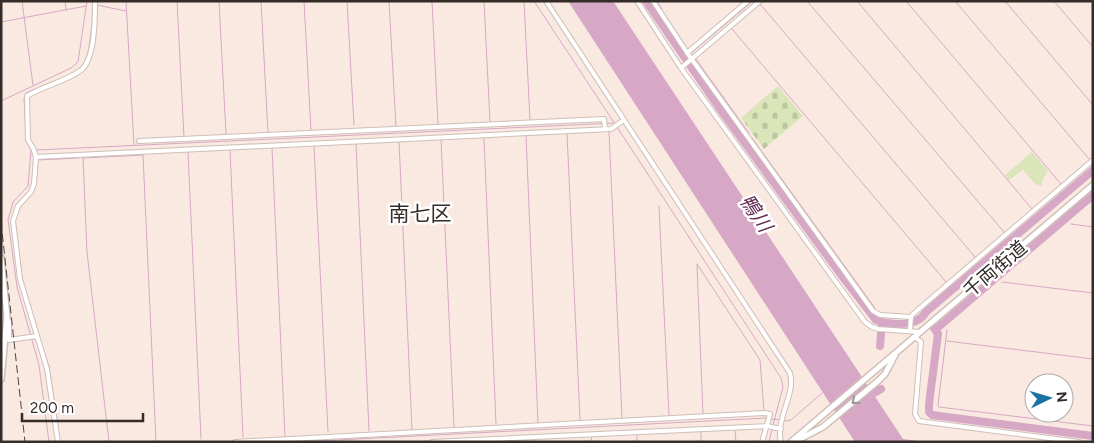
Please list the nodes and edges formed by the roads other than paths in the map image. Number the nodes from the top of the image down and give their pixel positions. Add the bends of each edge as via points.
1 (96, 1) edge
2 (546, 1) edge
3 (637, 1) edge
4 (653, 1) edge
5 (748, 1) edge
6 (760, 1) edge
7 (688, 58) junction
8 (680, 68) junction
9 (623, 121) junction
10 (605, 126) junction
11 (139, 141) dead end
12 (36, 157) junction
13 (1093, 160) edge
14 (1093, 185) edge
15 (1, 258) edge
16 (7, 317) junction
17 (911, 318) junction
18 (910, 328) junction
19 (920, 332) junction
20 (36, 336) junction
21 (915, 337) junction
22 (3, 345) edge
23 (897, 353) junction
24 (1, 379) edge
25 (768, 426) junction
26 (779, 429) junction
27 (58, 442) edge
28 (235, 442) edge
29 (432, 442) edge
30 (762, 442) edge
31 (782, 442) edge
32 (793, 442) edge
33 (1079, 442) edge

1 - 12 street via 86,65 76,74 27,96 28,140
2 - 9 street
3 - 8 street
4 - 7 street
5 - 7 street
6 - 7 street
7 - 8 street
7 - 17 street via 874,311 880,315
8 - 18 street via 865,322 878,329
9 - 10 street via 612,128
9 - 26 street via 790,373 792,383
10 - 11 street via 604,119 595,119
10 - 12 street
12 - 20 street via 33,187 18,206 13,221 20,279
13 - 17 street
14 - 19 street, 千両街道
15 - 16 street
16 - 20 street via 9,340
16 - 22 street
17 - 18 street
18 - 19 street
19 - 21 street, 千両街道
20 - 27 street via 49,380
21 - 23 street, 千両街道
21 - 33 street via 921,342 915,414 919,421
22 - 24 street
23 - 32 street, 千両街道
23 -> 32 street, 千両街道 via 886,374 832,421
25 - 26 street
25 - 28 street via 770,414 763,413
25 - 29 street
25 - 30 street
26 - 31 street

